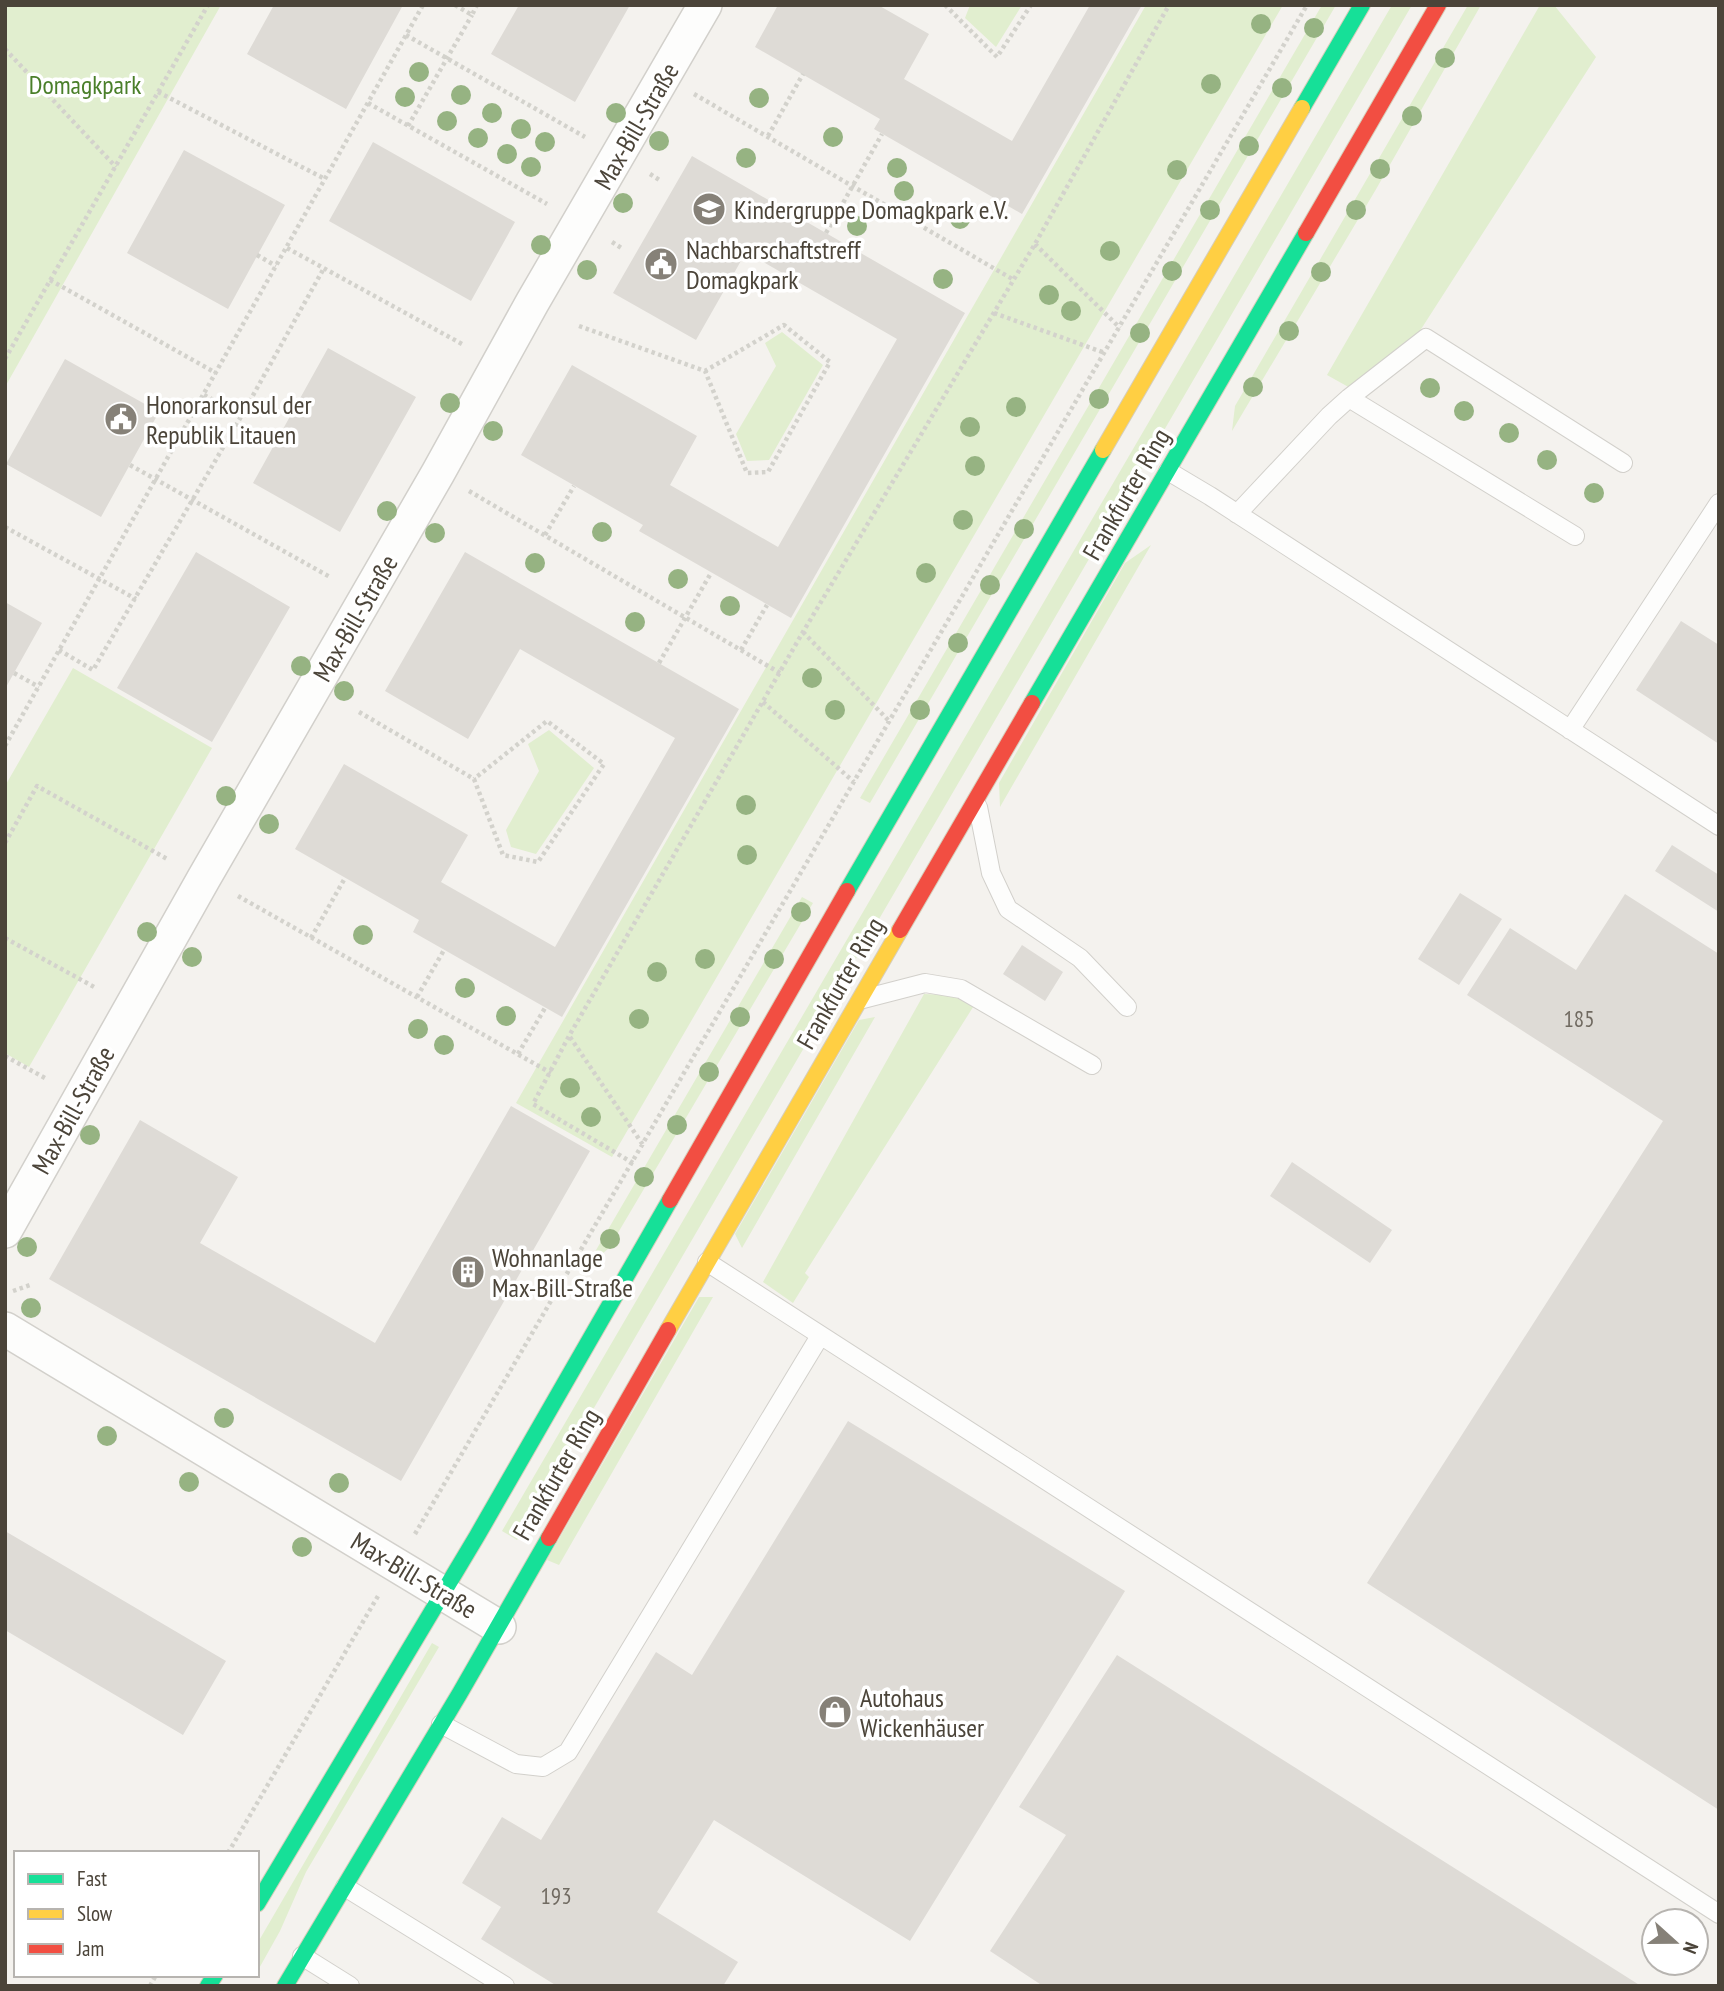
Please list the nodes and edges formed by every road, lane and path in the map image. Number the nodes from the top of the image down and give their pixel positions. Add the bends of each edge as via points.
1 (208, 5) edge
2 (423, 5) edge
3 (455, 5) edge
4 (477, 5) edge
5 (705, 5) edge
6 (945, 5) edge
7 (1031, 5) edge
8 (1169, 5) edge
9 (1307, 5) edge
10 (1362, 5) edge
11 (1438, 5) edge
12 (472, 15) junction
13 (407, 35) junction
14 (5, 49) edge
15 (447, 58) junction
16 (803, 74) dead end
17 (664, 76) junction
18 (159, 92) junction
19 (368, 103) junction
20 (408, 126) junction
21 (883, 134) dead end
22 (768, 136) junction
23 (618, 156) junction
24 (116, 167) junction
25 (324, 179) junction
26 (661, 181) dead end
27 (853, 186) junction
28 (579, 223) junction
29 (826, 233) dead end
30 (1035, 244) junction
31 (287, 248) junction
32 (623, 249) dead end
33 (257, 255) dead end
34 (276, 266) junction
35 (324, 268) junction
36 (50, 280) junction
37 (1014, 280) junction
38 (994, 313) junction
39 (579, 326) dead end
40 (1120, 328) junction
41 (462, 344) dead end
42 (1105, 353) junction
43 (5, 359) edge
44 (705, 371) junction
45 (216, 373) junction
46 (204, 395) junction
47 (1349, 398) junction
48 (242, 415) junction
49 (1623, 463) dead end
50 (130, 465) dead end
51 (1168, 471) junction
52 (438, 473) junction
53 (156, 479) junction
54 (575, 486) dead end
55 (192, 499) junction
56 (1719, 503) edge
57 (1237, 514) junction
58 (5, 527) edge
59 (545, 535) junction
60 (1574, 536) dead end
61 (711, 573) dead end
62 (330, 577) dead end
63 (100, 579) junction
64 (136, 599) junction
65 (767, 605) dead end
66 (685, 618) junction
67 (803, 632) junction
68 (59, 650) junction
69 (741, 650) junction
70 (659, 663) dead end
71 (14, 673) dead end
72 (780, 673) junction
73 (39, 687) junction
74 (763, 702) junction
75 (359, 712) dead end
76 (890, 722) junction
77 (1570, 730) junction
78 (5, 746) edge
79 (474, 779) junction
80 (854, 782) junction
81 (976, 799) junction
82 (1719, 826) edge
83 (5, 843) edge
84 (169, 860) dead end
85 (204, 878) junction
86 (345, 878) dead end
87 (311, 937) junction
88 (5, 938) edge
89 (444, 950) dead end
90 (96, 988) dead end
91 (417, 997) junction
92 (860, 999) junction
93 (1127, 1007) dead end
94 (545, 1008) dead end
95 (569, 1036) junction
96 (518, 1054) junction
97 (5, 1056) edge
98 (1092, 1065) dead end
99 (551, 1073) junction
100 (45, 1078) dead end
101 (643, 1145) junction
102 (633, 1163) junction
103 (5, 1231) edge
104 (707, 1262) junction
105 (30, 1285) dead end
106 (5, 1293) edge
107 (5, 1329) edge
108 (820, 1336) junction
109 (397, 1565) junction
110 (443, 1592) junction
111 (499, 1627) junction
112 (441, 1724) junction
113 (229, 1851) edge
114 (345, 1886) junction
115 (259, 1901) edge
116 (1719, 1914) edge
117 (302, 1956) junction
118 (285, 1986) edge
119 (350, 1986) edge
120 (505, 1986) edge

1 - 18 path
2 - 13 path
3 - 12 path
4 - 12 path
5 - 17 street, Max-Bill-Straße
6 - 7 path via 998,57
8 - 30 path
9 - 40 path
10 - 110 main road, Frankfurter Ring
11 - 51 main road, Frankfurter Ring
12 - 15 path
13 - 15 path
13 - 19 path
14 - 24 path
15 - 20 path
15 - 23 path
16 - 22 path
17 - 22 path
17 - 23 street, Max-Bill-Straße
18 - 24 path
18 - 25 path
19 - 20 path
19 - 25 path
20 - 28 path
21 - 27 path
22 - 27 path
23 - 26 path
23 - 28 street, Max-Bill-Straße
24 - 36 path
25 - 31 path
27 - 29 path
27 - 37 path
28 - 32 path
28 - 52 street, Max-Bill-Straße
30 - 37 path
30 - 40 path
31 - 34 path
31 - 35 path
33 - 34 path
34 - 45 path
35 - 41 path
35 - 48 path
36 - 43 path
36 - 45 path
37 - 38 path
38 - 42 path
38 - 67 path
39 - 44 path
40 - 42 path
42 - 76 path
44 - 44 path via 784,325 830,362 768,472 747,473
45 - 46 path
46 - 48 path
46 - 53 path
47 - 49 lane via 1426,338
47 - 57 lane
47 - 60 lane
48 - 55 path
50 - 53 path
51 - 57 lane
51 - 81 main road, Frankfurter Ring
52 - 59 path
52 - 85 street, Max-Bill-Straße
53 - 55 path
53 - 63 path
54 - 59 path
55 - 62 path
55 - 64 path
56 - 77 lane
57 - 77 lane
58 - 63 path
59 - 66 path
61 - 66 path
63 - 64 path
63 - 68 path
64 - 68 path via 93,670
65 - 69 path
66 - 69 path
66 - 70 path
67 - 72 path
67 - 76 path
68 - 73 path
69 - 72 path
71 - 73 path
72 - 74 path
73 - 78 path
74 - 80 path
74 - 95 path
75 - 79 path
76 - 80 path
77 - 82 lane
79 - 79 path via 503,855 538,862 604,764 547,721
80 - 101 path
81 - 92 main road, Frankfurter Ring
81 - 93 lane via 991,873 1008,909 1080,958
83 - 84 path via 37,786
85 - 87 path
85 - 103 street, Max-Bill-Straße
86 - 87 path
87 - 91 path
88 - 90 path
89 - 91 path
91 - 96 path
92 - 98 lane via 925,984 961,989
92 - 104 main road, Frankfurter Ring
94 - 96 path
95 - 99 path
95 - 101 path
96 - 99 path
97 - 100 path
99 - 102 path via 533,1104
101 - 102 path
102 - 109 path
104 - 108 lane
104 - 111 main road, Frankfurter Ring
105 - 106 path
107 - 109 street, Max-Bill-Straße
108 - 112 lane via 568,1752 543,1767 516,1764
108 - 116 lane
109 - 110 street, Max-Bill-Straße
109 - 113 path
110 - 111 street, Max-Bill-Straße
110 - 115 main road, Frankfurter Ring
111 - 112 main road, Frankfurter Ring
112 - 114 main road, Frankfurter Ring
114 - 117 main road, Frankfurter Ring
114 - 120 lane
117 - 118 main road, Frankfurter Ring
117 - 119 lane

